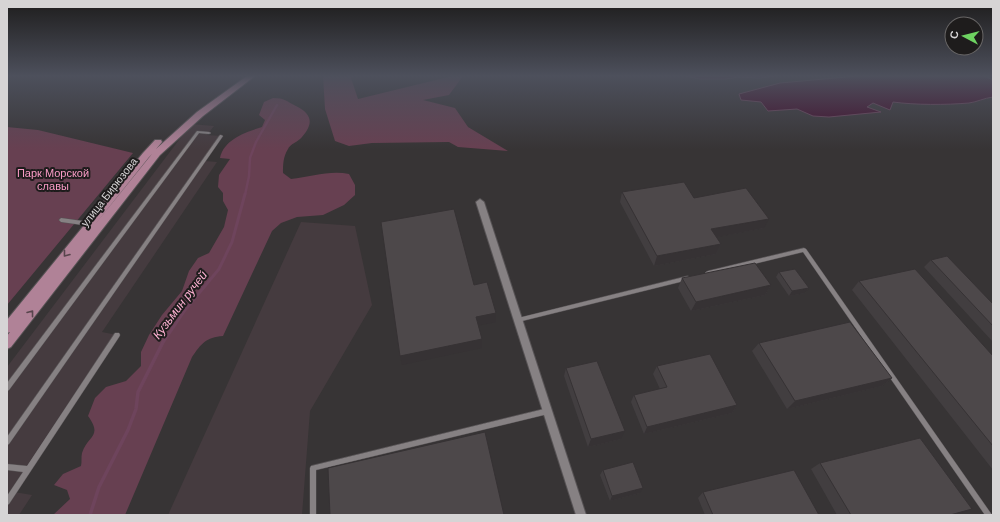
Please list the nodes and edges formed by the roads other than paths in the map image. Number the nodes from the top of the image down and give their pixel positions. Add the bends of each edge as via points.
1 (207, 100) edge
2 (219, 100) edge
3 (209, 133) dead end
4 (221, 136) dead end
5 (480, 202) dead end
6 (61, 220) dead end
7 (90, 224) junction
8 (704, 274) edge
9 (696, 276) edge
10 (518, 320) junction
11 (7, 328) edge
12 (117, 335) dead end
13 (7, 344) edge
14 (7, 388) edge
15 (548, 411) junction
16 (7, 442) edge
17 (7, 466) edge
18 (29, 469) junction
19 (7, 502) edge
20 (313, 515) edge
21 (582, 515) edge
22 (989, 515) edge

1 - 7 main road, улица Бирюзова via 146,155
13 -> 2 main road, улица Бирюзова via 157,153 191,121
3 - 14 lane via 198,132
4 - 16 lane
5 - 10 street
6 - 7 lane
7 -> 11 main road, улица Бирюзова
8 - 22 lane via 804,250
9 - 10 lane
10 - 15 street
12 - 18 lane
15 - 20 lane via 313,468
15 - 21 street
17 - 18 lane
18 - 19 lane

